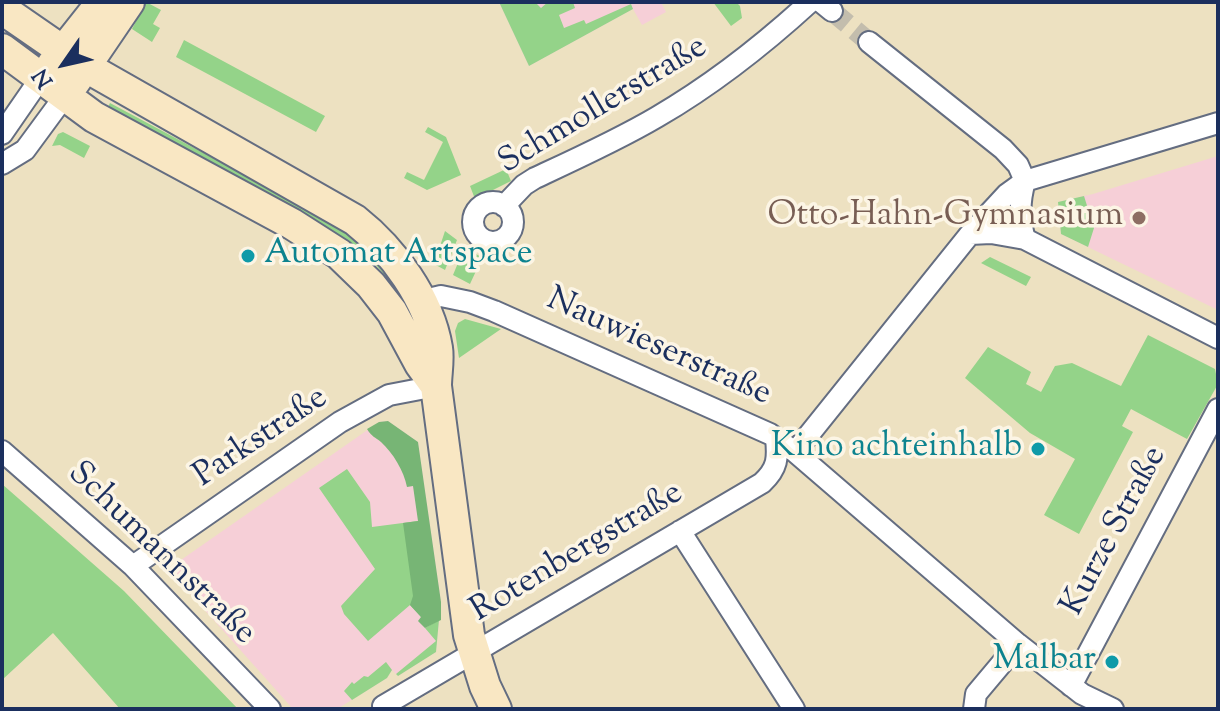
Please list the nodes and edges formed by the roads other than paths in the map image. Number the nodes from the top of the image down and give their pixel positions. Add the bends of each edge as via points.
1 (102, 2) edge
2 (129, 2) edge
3 (810, 2) edge
4 (2, 9) edge
5 (869, 42) tunnel mouth
6 (2, 49) edge
7 (75, 59) junction
8 (52, 88) junction
9 (1218, 123) edge
10 (2, 134) edge
11 (2, 164) edge
12 (1025, 181) junction
13 (504, 206) dead end
14 (970, 234) junction
15 (1025, 239) junction
16 (420, 301) junction
17 (1218, 338) edge
18 (436, 386) junction
19 (1218, 409) edge
20 (776, 438) junction
21 (2, 451) edge
22 (795, 452) junction
23 (680, 531) junction
24 (133, 566) junction
25 (1018, 644) junction
26 (474, 654) junction
27 (1081, 696) edge
28 (383, 706) dead end
29 (270, 709) edge
30 (496, 709) edge
31 (794, 709) edge
32 (974, 709) edge
33 (1113, 709) edge

1 - 7 main road
2 - 7 main road
3 - 13 street, Schmollerstraße via 701,89 632,131 535,178
4 - 7 main road
5 - 12 street via 1003,149
6 - 8 main road
7 - 8 main road
7 - 16 main road via 355,220 389,251
8 - 10 street
8 - 11 street via 25,150
8 - 18 main road via 94,117 339,254 392,312
9 - 12 street
12 - 14 street
12 - 15 street via 1020,200
14 - 15 street
14 - 22 street
15 - 17 street
16 - 18 main road via 438,350
16 - 20 street, Nauwieserstraße via 441,296 494,311
18 - 24 street, Parkstraße via 389,395 340,422
18 - 26 main road
19 - 27 street, Kurze Straße
20 - 22 street, Nauwieserstraße
20 - 23 street, Rotenbergstraße via 773,473
21 - 24 street, Schumannstraße
22 - 25 street, Nauwieserstraße
23 - 26 street, Rotenbergstraße
23 - 31 street
24 - 29 street, Schumannstraße
25 - 27 street, Nauwieserstraße
25 - 32 street via 976,694
26 - 28 street, Rotenbergstraße
26 - 30 main road
27 - 33 street, Nauwieserstraße

